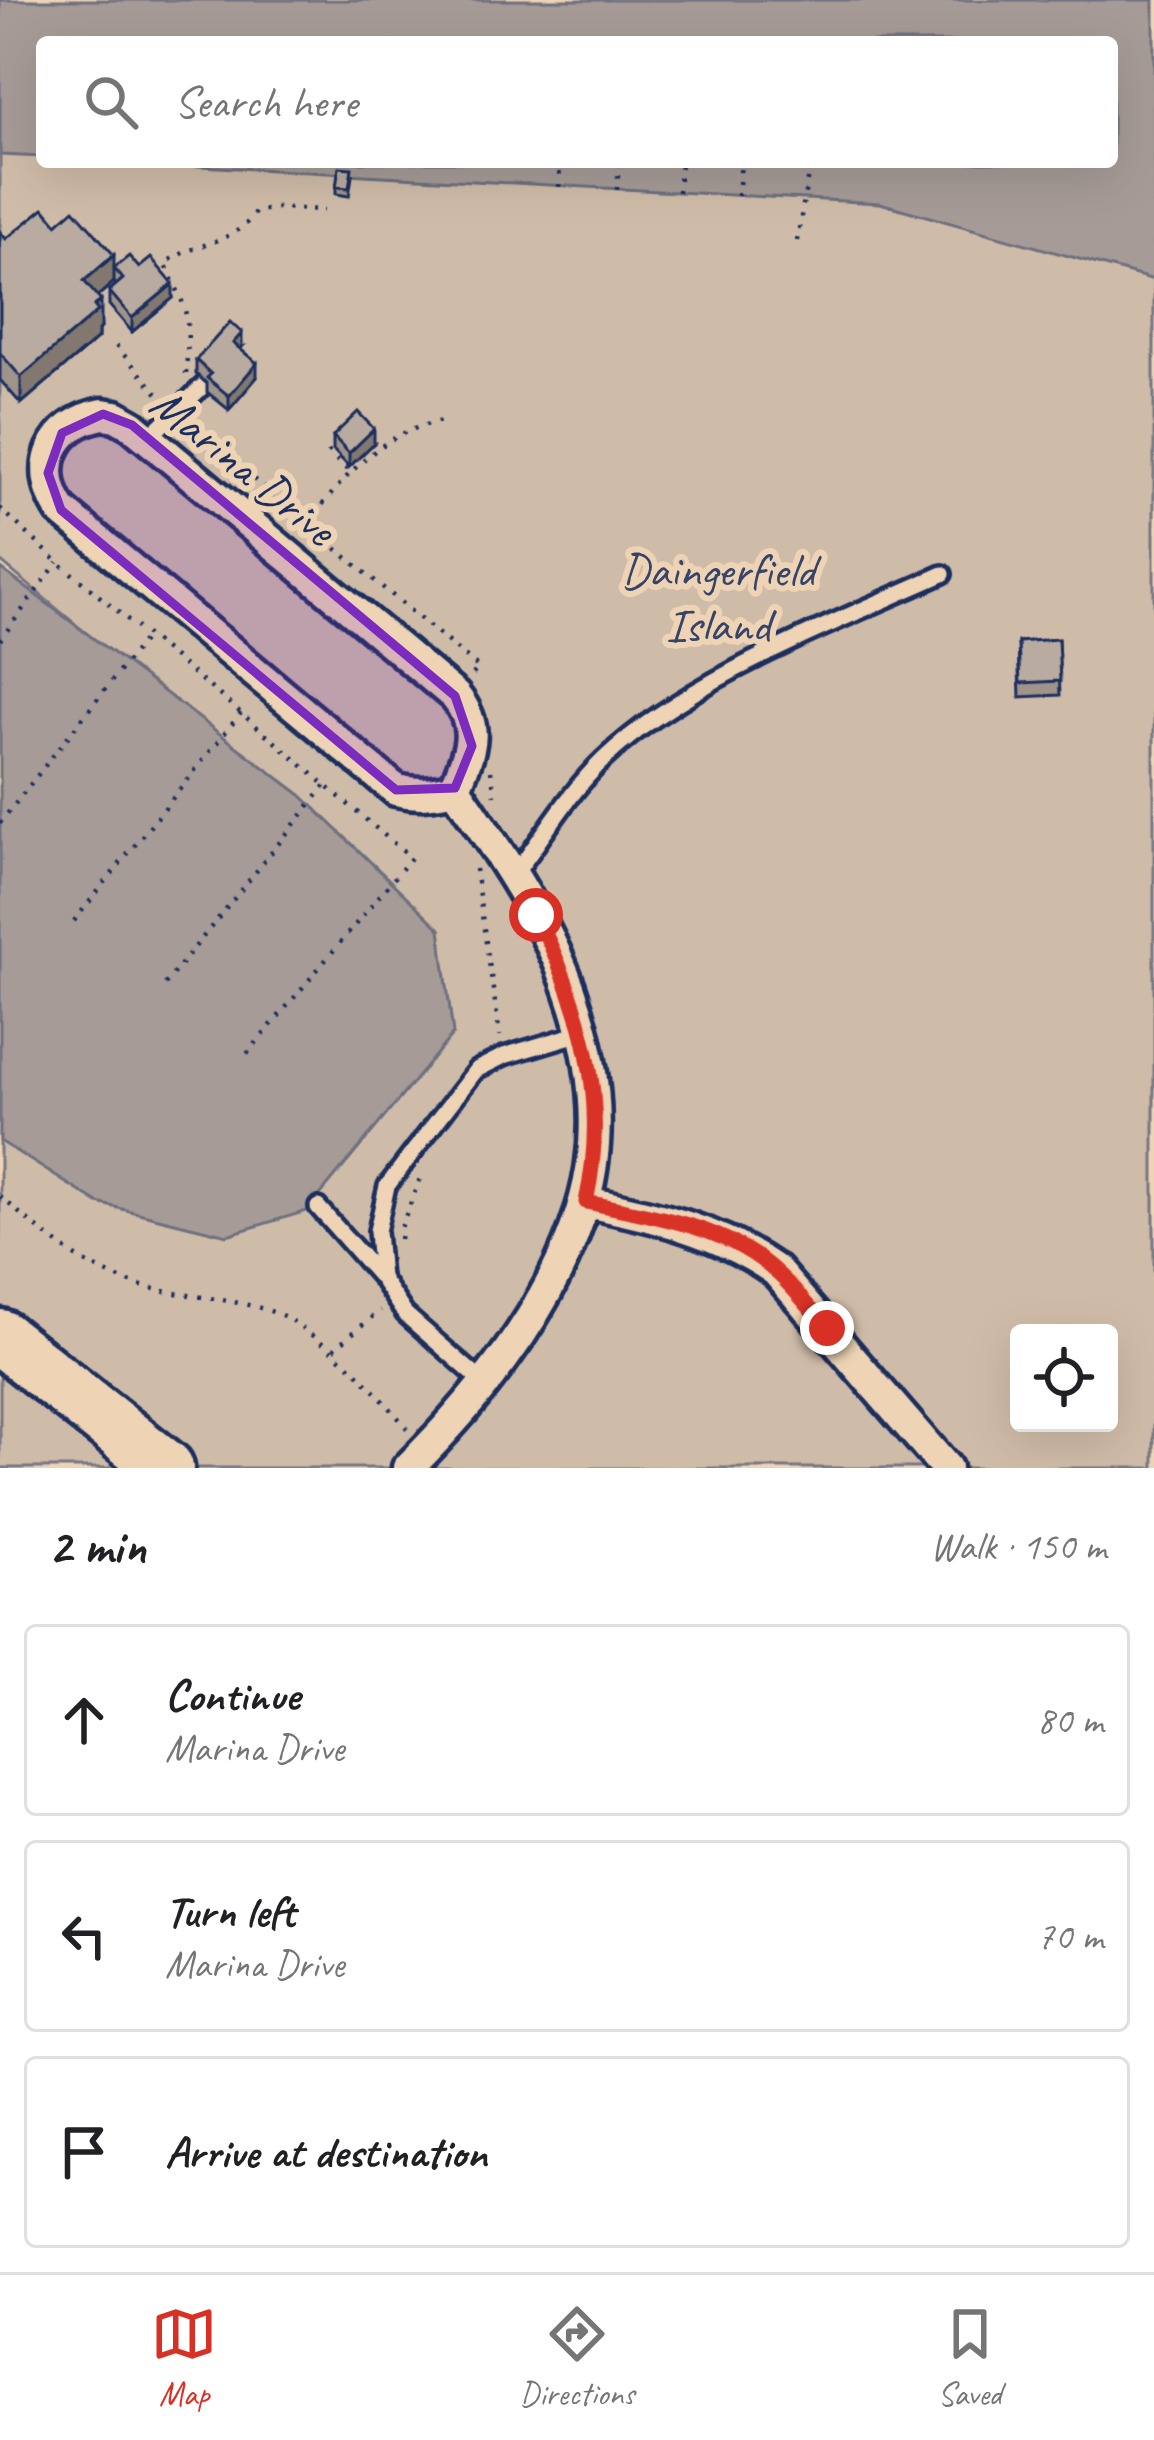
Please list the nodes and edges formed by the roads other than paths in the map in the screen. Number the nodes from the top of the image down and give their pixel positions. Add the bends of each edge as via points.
1 (198, 390) road end
2 (148, 438) junction
3 (943, 574) dead end
4 (455, 788) junction
5 (514, 875) junction
6 (584, 1032) junction
7 (586, 1202) junction
8 (318, 1207) dead end
9 (381, 1277) junction
10 (0, 1336) edge
11 (485, 1384) junction
12 (166, 1468) edge
13 (408, 1468) edge
14 (946, 1468) edge

1 - 2 lane
2 - 4 street, Marina Drive via 466,709 472,746
2 - 4 street, Marina Drive via 116,416 76,422 50,451 61,510 396,790
3 - 5 lane via 719,679 635,731 589,776
4 - 5 street
5 - 6 street
6 - 7 street via 594,1124
6 - 9 lane via 476,1070 387,1186 376,1231
7 - 11 street via 542,1301
7 - 14 street via 705,1232 776,1271
8 - 9 lane
9 - 11 lane via 405,1314
10 - 12 highway
11 - 13 street

